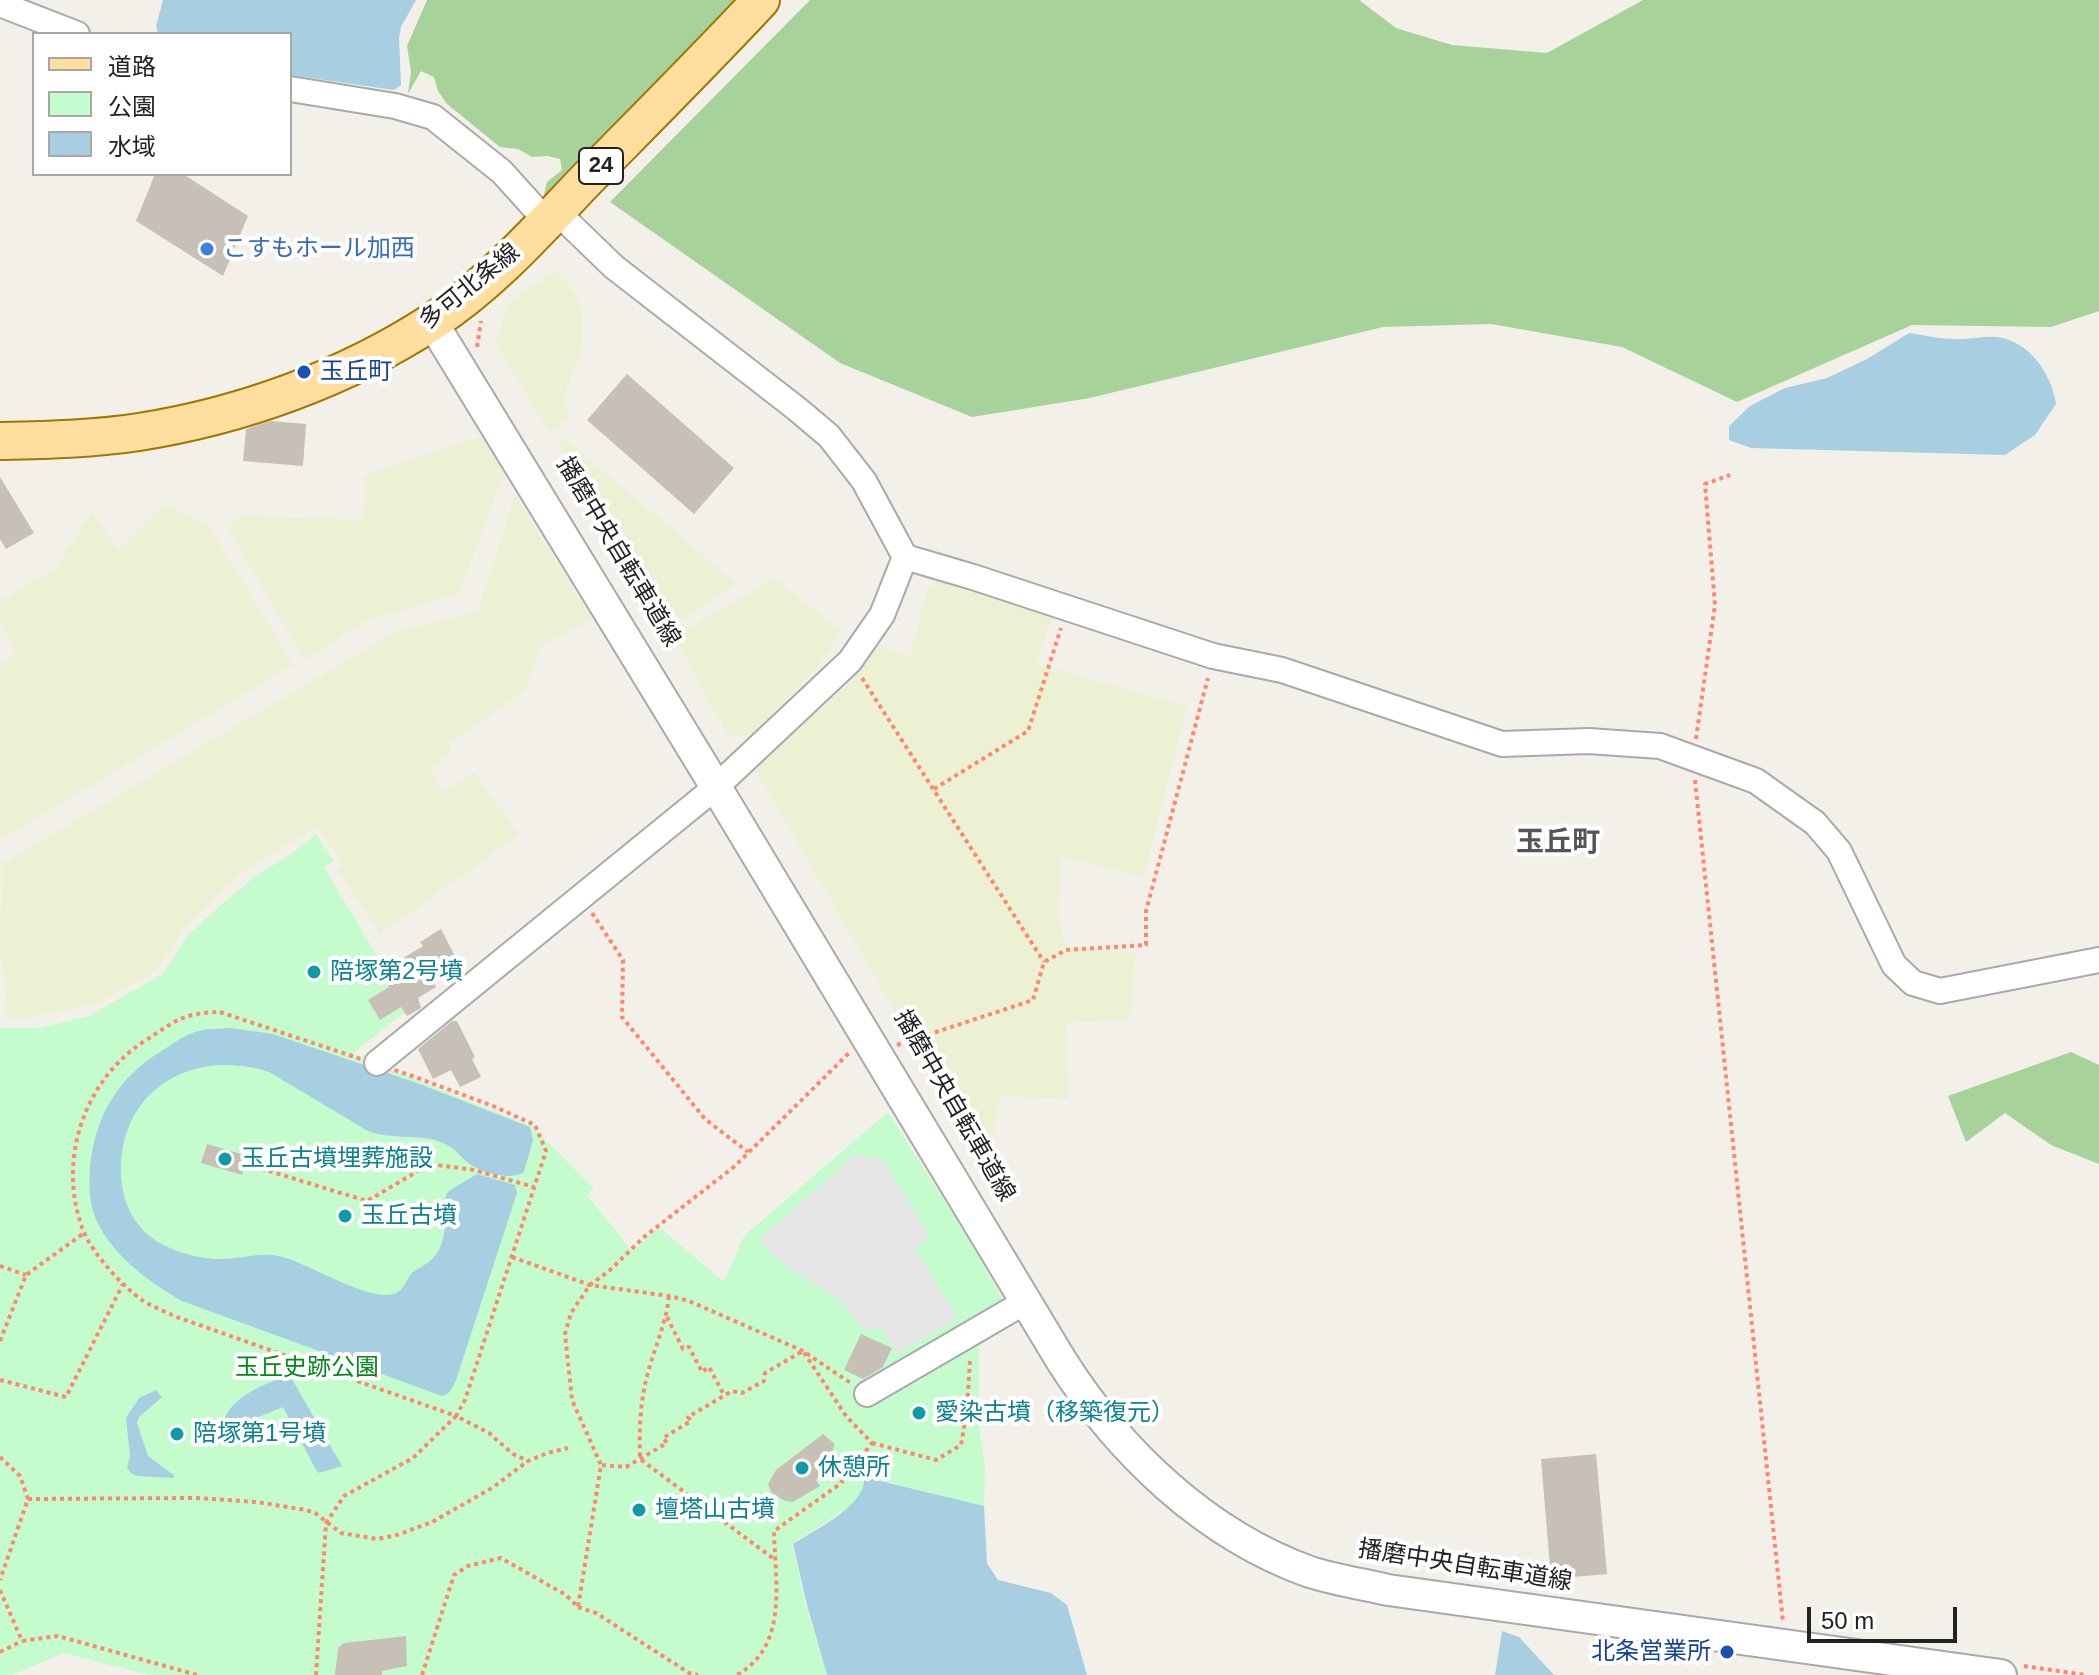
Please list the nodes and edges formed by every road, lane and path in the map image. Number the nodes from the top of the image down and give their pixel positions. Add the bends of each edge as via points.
1 (761, 0) edge
2 (0, 4) edge
3 (72, 32) edge
4 (292, 89) edge
5 (552, 216) junction
6 (483, 308) dead end
7 (432, 322) junction
8 (476, 350) dead end
9 (0, 441) edge
10 (1730, 475) dead end
11 (905, 557) junction
12 (1067, 607) junction
13 (1213, 656) junction
14 (850, 661) junction
15 (1693, 759) junction
16 (716, 787) junction
17 (934, 789) junction
18 (582, 898) junction
19 (2099, 960) edge
20 (1044, 962) junction
21 (237, 1017) dead end
22 (886, 1045) junction
23 (377, 1063) dead end
24 (546, 1151) dead end
25 (748, 1152) junction
26 (246, 1164) dead end
27 (534, 1187) junction
28 (84, 1233) junction
29 (512, 1257) junction
30 (0, 1266) edge
31 (26, 1275) junction
32 (123, 1284) junction
33 (590, 1285) junction
34 (669, 1296) junction
35 (1025, 1302) junction
36 (667, 1317) junction
37 (972, 1331) junction
38 (0, 1341) edge
39 (803, 1351) junction
40 (0, 1380) edge
41 (867, 1394) joint
42 (724, 1395) junction
43 (456, 1416) junction
44 (872, 1443) junction
45 (568, 1448) dead end
46 (0, 1457) edge
47 (640, 1459) junction
48 (528, 1461) junction
49 (601, 1465) junction
50 (28, 1499) junction
51 (326, 1523) junction
52 (774, 1559) junction
53 (0, 1580) edge
54 (0, 1590) edge
55 (578, 1607) junction
56 (22, 1641) junction
57 (1786, 1645) junction
58 (0, 1652) edge
59 (2008, 1670) edge
60 (197, 1675) edge
61 (316, 1675) edge
62 (422, 1675) edge
63 (698, 1675) edge
64 (737, 1675) edge
65 (2085, 1675) edge

1 - 5 main road, 多可北条線 / 24
2 - 3 street
4 - 5 street via 433,117
5 - 7 main road, 多可北条線 / 24 via 494,273
5 - 11 street via 829,436 864,481
6 - 8 path
7 - 9 main road, 多可北条線 / 24 via 334,374 201,420 137,433
7 - 16 street
10 - 15 path via 1705,484 1715,605
11 - 12 street
11 - 14 street via 882,615
12 - 13 street
12 - 17 path via 1028,731
13 - 15 street via 1282,670 1502,744 1589,741 1660,746
13 - 20 path via 1146,911 1146,945 1066,950
14 - 16 street
14 - 17 path
15 - 19 street via 1756,781 1815,823 1839,851 1894,965 1913,983 1940,991
15 - 57 path
16 - 18 street
16 - 22 street
17 - 20 path
18 - 23 street
18 - 25 path via 623,960 622,1017 705,1119
20 - 22 path via 1033,1000
21 - 28 path via 192,1013 123,1056 105,1076 90,1100 75,1155 74,1184
22 - 25 path
22 - 35 street
24 - 27 path
25 - 33 path
26 - 27 path via 367,1201 430,1164
27 - 29 path
28 - 31 path
28 - 32 path
29 - 33 path
29 - 43 path
30 - 31 path
31 - 38 path
32 - 40 path via 66,1397
32 - 43 path via 174,1316
33 - 34 path
33 - 49 path via 571,1313 565,1334 572,1400
34 - 36 path
34 - 39 path
35 - 37 street
35 - 57 street via 1082,1394 1122,1443 1172,1490 1231,1534 1272,1556 1312,1572 1388,1590
36 - 42 path via 683,1349 689,1347 702,1372 709,1367
36 - 47 path via 639,1419
37 - 41 street
37 - 44 path via 961,1445 936,1460
39 - 41 path
39 - 42 path via 765,1373 764,1381 742,1393
39 - 44 path via 846,1416
42 - 47 path via 688,1417 691,1421 663,1438 667,1443
43 - 48 path
43 - 51 path via 413,1458 344,1496
44 - 52 path via 840,1484 774,1531
45 - 48 path
46 - 50 path via 20,1476
47 - 49 path via 626,1467
47 - 52 path
48 - 51 path via 432,1522 397,1535 377,1539 341,1533
49 - 55 path
50 - 51 path via 257,1502 306,1510
50 - 53 path
51 - 61 path
52 - 64 path via 776,1614 769,1643 752,1666
54 - 56 path
55 - 62 path via 501,1558 468,1566 454,1575
55 - 63 path
56 - 58 path
56 - 60 path via 58,1636
57 - 59 street
59 - 65 path

